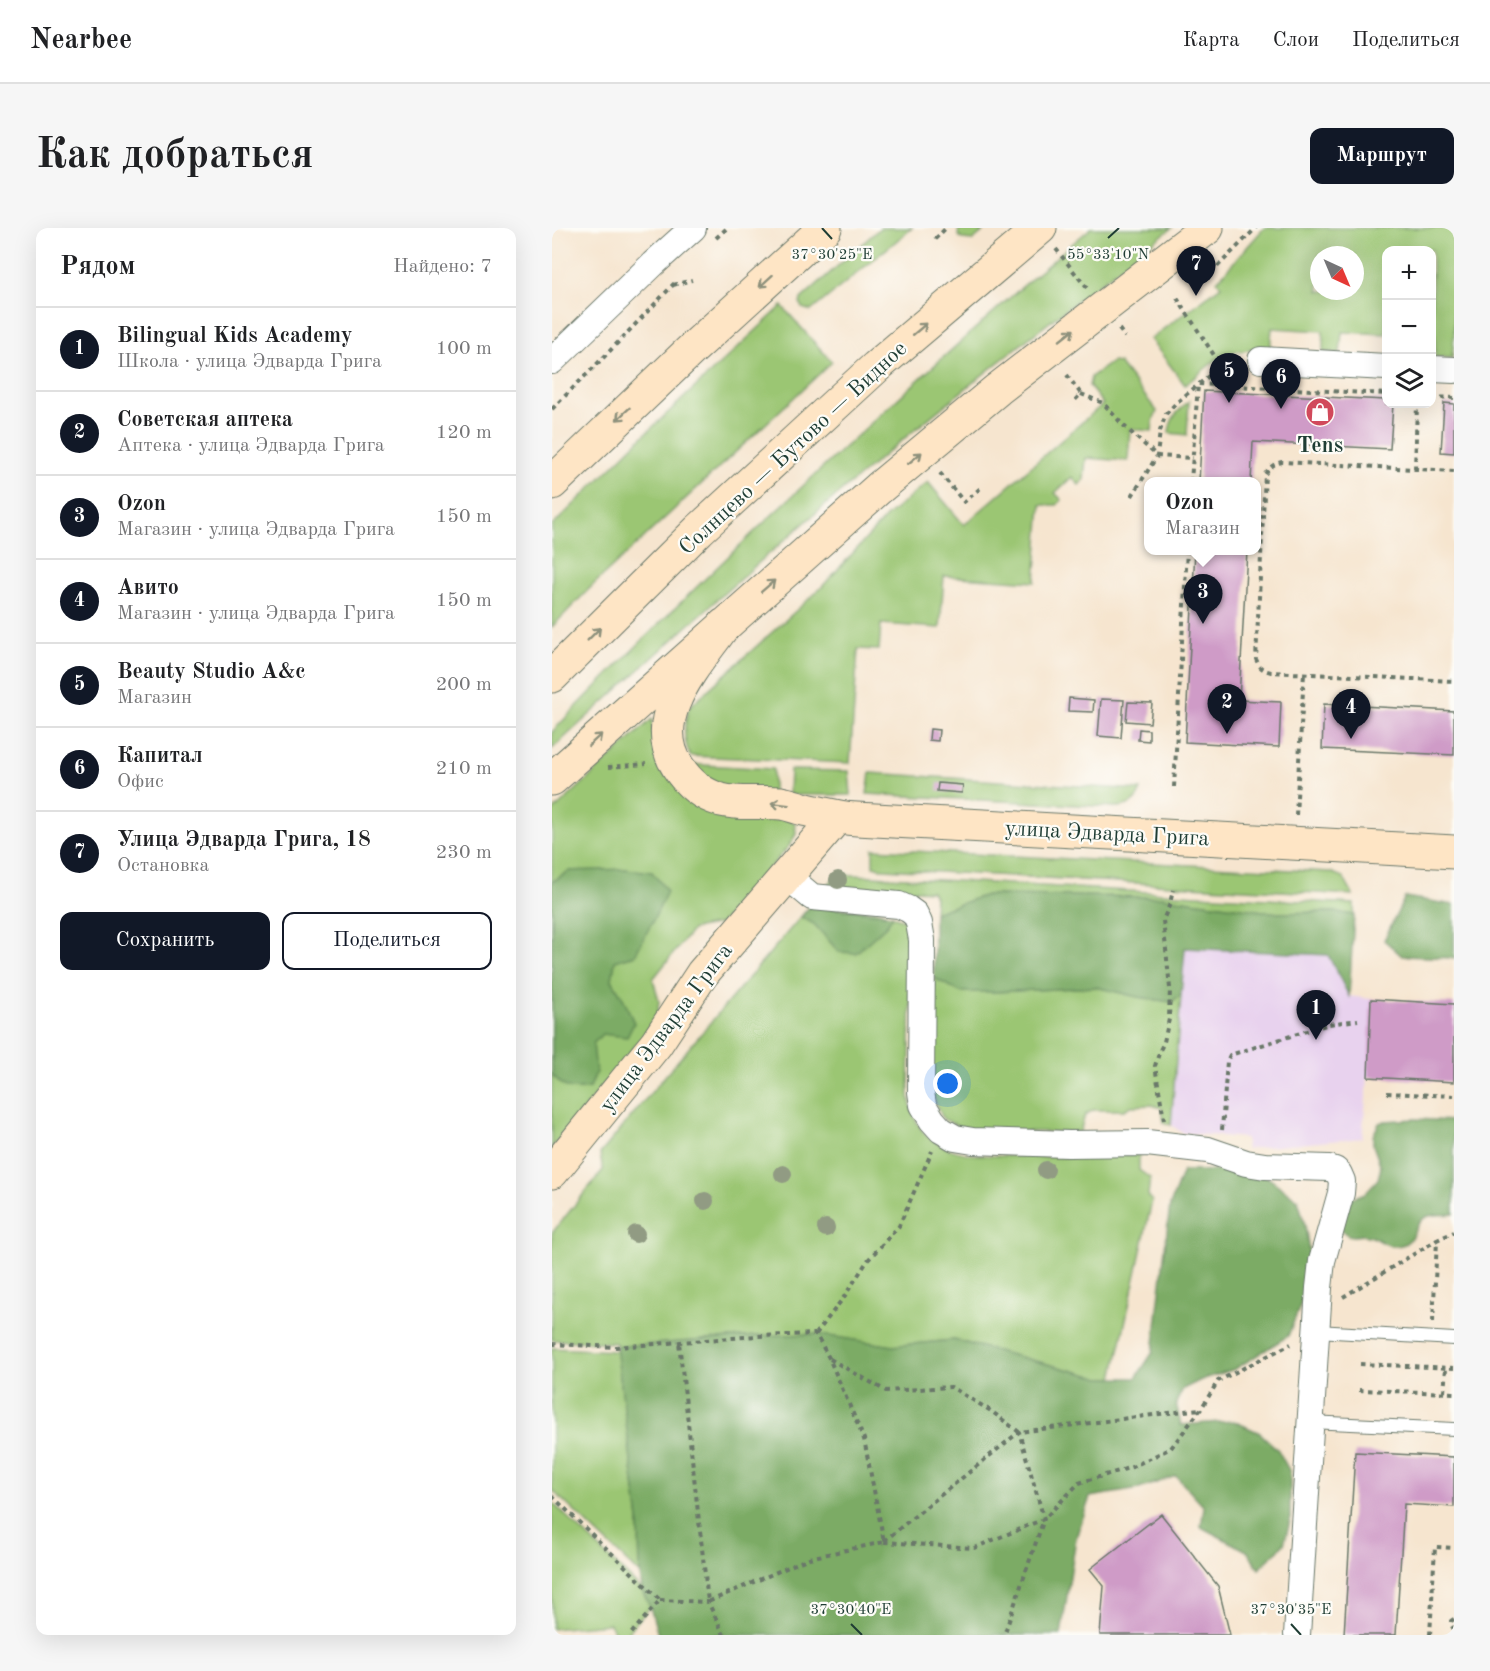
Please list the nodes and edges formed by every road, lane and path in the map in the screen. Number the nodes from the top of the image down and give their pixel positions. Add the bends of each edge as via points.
1 (693, 228) edge
2 (825, 228) edge
3 (946, 228) edge
4 (1207, 228) edge
5 (1256, 228) edge
6 (1040, 229) edge
7 (935, 239) dead end
8 (1211, 273) dead end
9 (668, 280) dead end
10 (692, 280) dead end
11 (673, 285) junction
12 (1177, 298) dead end
13 (1102, 308) junction
14 (1125, 337) dead end
15 (1261, 360) joint
16 (552, 361) edge
17 (1221, 366) junction
18 (1382, 367) edge
19 (1436, 369) edge
20 (1454, 370) edge
21 (1067, 375) dead end
22 (1198, 384) junction
23 (1082, 394) junction
24 (1382, 394) edge
25 (1436, 397) edge
26 (1454, 398) edge
27 (1073, 402) dead end
28 (1418, 408) edge
29 (552, 409) edge
30 (1157, 456) junction
31 (1192, 458) junction
32 (936, 469) dead end
33 (1415, 469) junction
34 (1454, 471) edge
35 (1191, 477) edge
36 (552, 483) edge
37 (983, 486) dead end
38 (1132, 496) dead end
39 (1187, 555) edge
40 (724, 625) junction
41 (1304, 674) junction
42 (552, 675) edge
43 (1454, 681) edge
44 (674, 762) junction
45 (604, 767) dead end
46 (552, 779) edge
47 (1174, 787) dead end
48 (837, 818) junction
49 (1295, 843) junction
50 (1454, 852) edge
51 (784, 880) junction
52 (1173, 890) dead end
53 (1358, 1020) dead end
54 (1387, 1093) dead end
55 (1454, 1096) edge
56 (941, 1130) junction
57 (1222, 1131) dead end
58 (1164, 1145) junction
59 (552, 1172) edge
60 (1454, 1232) edge
61 (1437, 1240) junction
62 (1318, 1322) junction
63 (816, 1334) junction
64 (1432, 1337) junction
65 (1454, 1339) edge
66 (679, 1342) junction
67 (552, 1344) edge
68 (829, 1358) junction
69 (1360, 1364) dead end
70 (1446, 1368) junction
71 (1454, 1368) edge
72 (1359, 1389) dead end
73 (1444, 1392) junction
74 (1454, 1392) edge
75 (1201, 1409) junction
76 (1310, 1422) junction
77 (1454, 1429) edge
78 (1019, 1432) junction
79 (552, 1496) edge
80 (1044, 1519) junction
81 (884, 1542) junction
82 (1454, 1548) edge
83 (660, 1600) junction
84 (708, 1602) junction
85 (1454, 1619) edge
86 (1454, 1629) edge
87 (630, 1635) edge
88 (724, 1635) edge
89 (1004, 1635) edge
90 (1298, 1635) edge
91 (1430, 1635) edge

1 - 16 street
2 -> 36 main road
3 - 7 path
4 - 13 main road
5 - 8 path
6 - 13 path
42 -> 6 main road, Солнцево — Бутово — Видное via 699,530 876,367
9 - 11 path
10 - 11 path
11 - 29 path
12 - 17 path
13 - 14 path
40 -> 13 main road via 879,488
15 - 17 path
15 - 18 street
17 - 22 path
19 - 20 street
21 - 23 path
22 - 24 path
22 - 30 path via 1166,414
22 - 31 path
23 - 27 path
23 - 30 path via 1103,404
25 - 26 path
28 - 33 path
30 - 31 path
30 - 38 path
31 - 35 path
32 - 37 path via 964,502
33 - 34 path
33 - 41 path via 1282,462 1269,467 1265,474 1256,659 1264,670
39 - 47 path
40 - 44 main road via 672,705 667,734
46 -> 40 main road
41 - 43 path
41 - 49 path
44 - 45 path
48 -> 44 main road via 781,803 719,800 690,783
48 - 49 main road, улица Эдварда Грига
48 - 51 main road, улица Эдварда Грига
49 - 50 main road, улица Эдварда Грига
51 - 56 street via 812,897 899,905 915,914 922,940 921,1092 923,1105
51 - 59 main road, улица Эдварда Грига via 702,974 656,1044
52 - 58 path via 1163,920 1169,1019 1155,1066
53 - 57 path via 1329,1023 1230,1055
54 - 55 path
56 - 58 street via 955,1138 973,1141
56 - 63 path via 899,1226 868,1260
58 - 62 street via 1208,1150 1246,1163 1329,1168 1339,1174 1341,1193 1322,1261
60 - 61 path
61 - 62 path
61 - 64 path
62 - 64 lane
62 - 75 path via 1218,1381
62 - 76 street
63 - 66 path
63 - 68 path
64 - 65 lane
66 - 67 path via 616,1347
66 - 84 path
68 - 78 path via 886,1391 951,1387
68 - 81 path via 864,1439
69 - 70 path
70 - 71 path
70 - 73 path
72 - 73 path
73 - 74 path
75 - 78 path
75 - 80 path via 1172,1448 1132,1467 1079,1483
76 - 77 lane
76 - 90 street
78 - 80 path
78 - 81 path
79 - 83 path
80 - 81 path via 974,1548
80 - 89 path
81 - 84 path via 808,1558
82 - 91 path via 1435,1547
83 - 84 path
83 - 87 path
84 - 88 path
85 - 86 path

